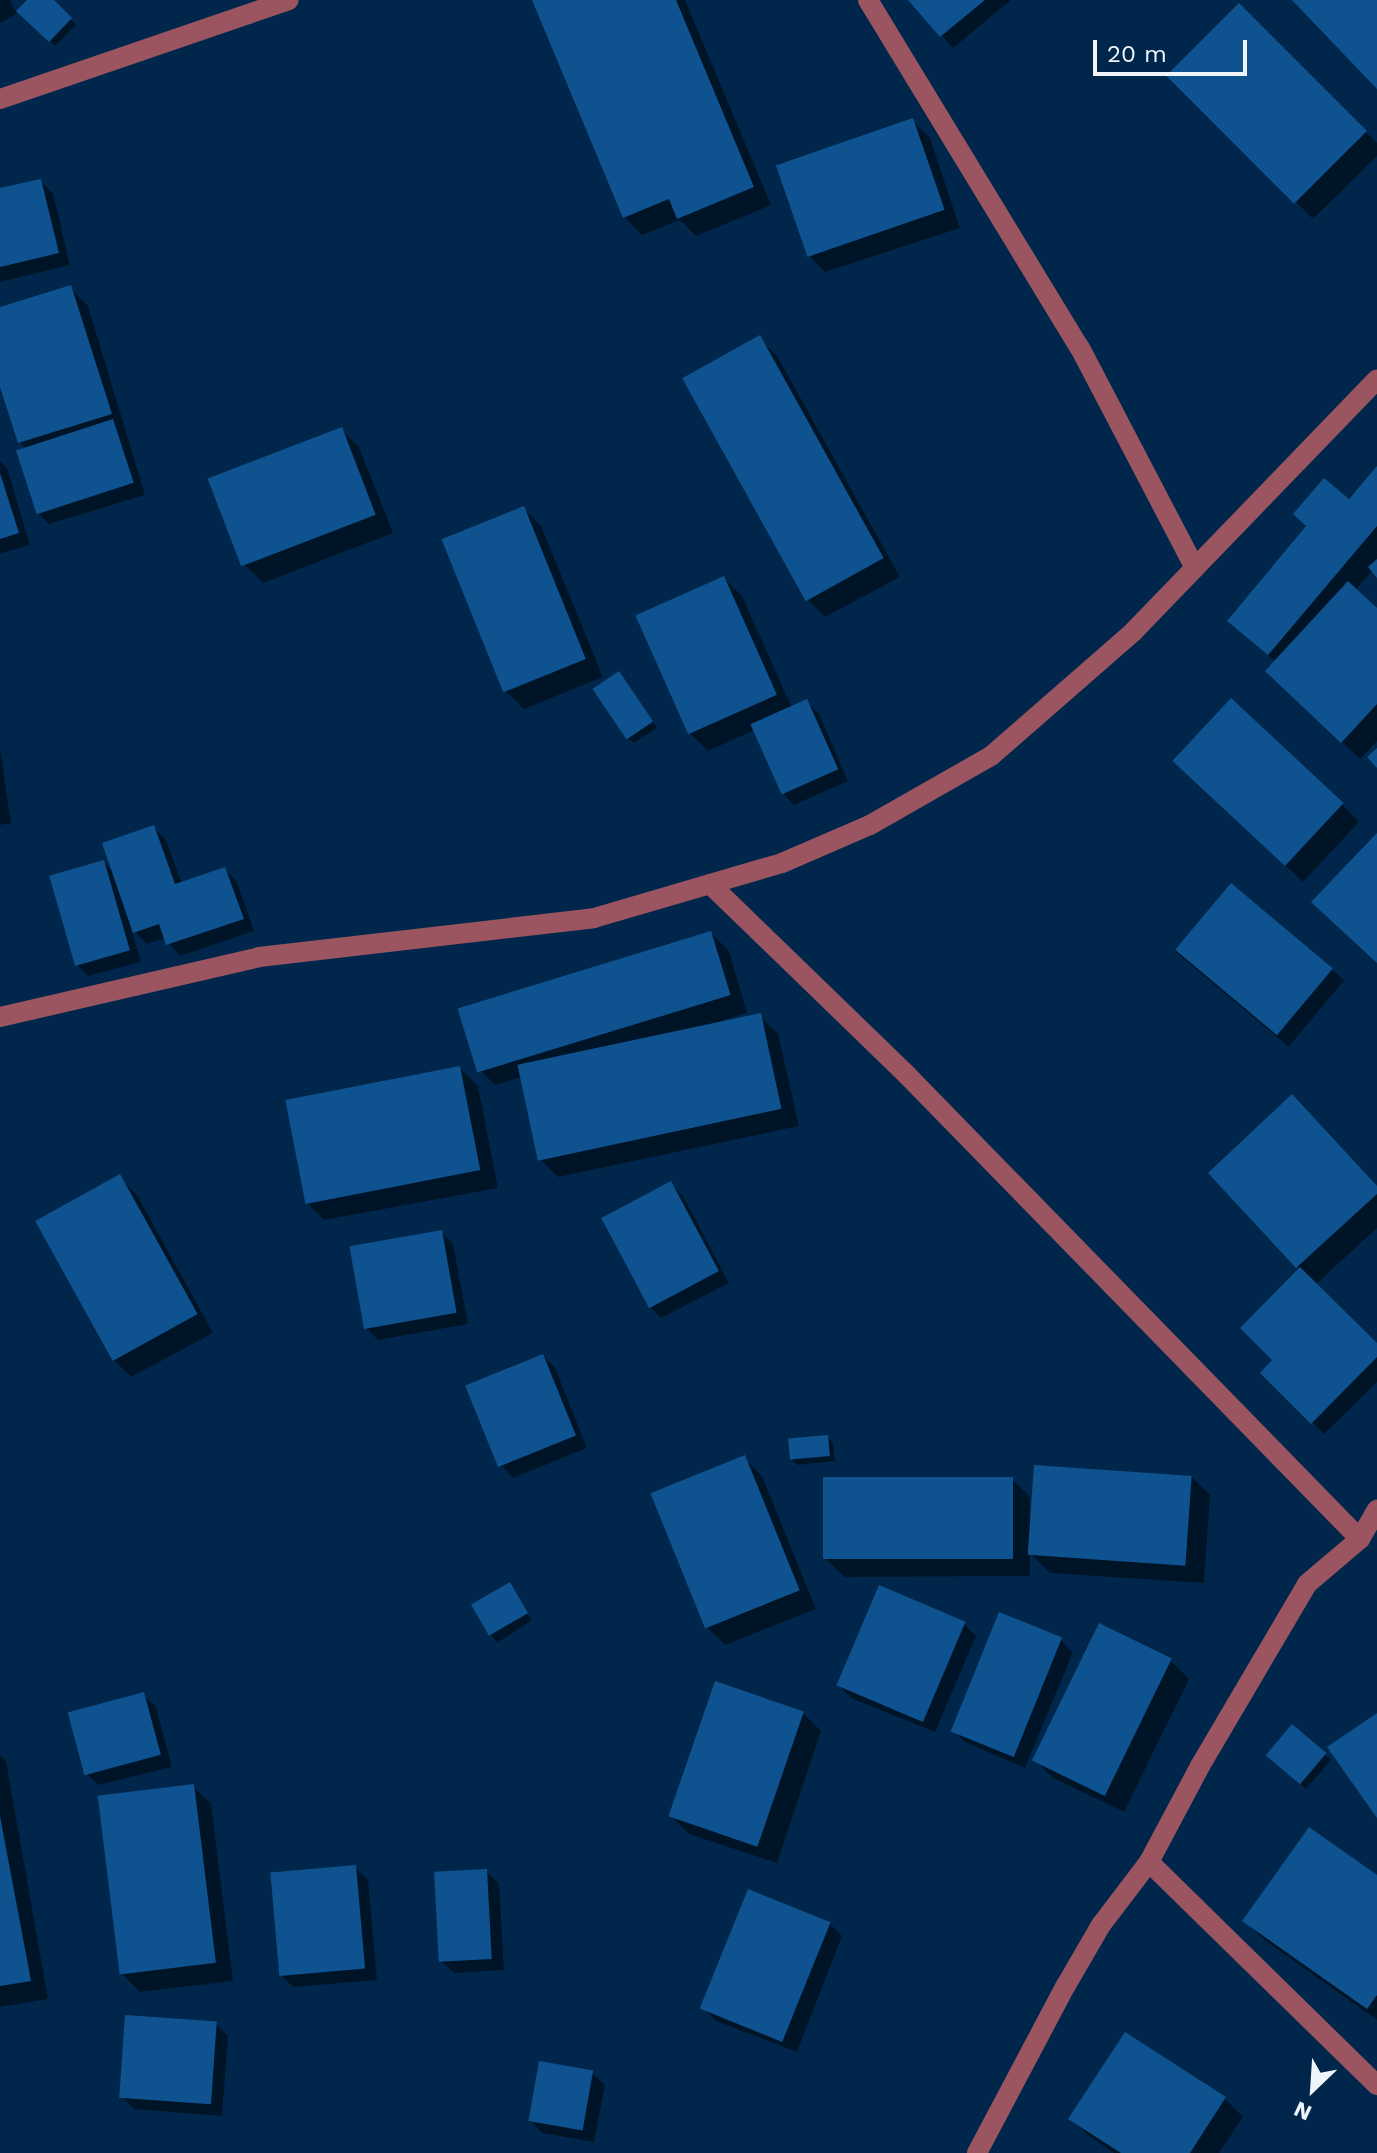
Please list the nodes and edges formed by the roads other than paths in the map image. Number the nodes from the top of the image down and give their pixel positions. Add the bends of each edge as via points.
1 (289, 0) edge
2 (868, 0) edge
3 (0, 99) edge
4 (1377, 379) edge
5 (1195, 568) junction
6 (710, 884) junction
7 (0, 1017) edge
8 (1377, 1509) edge
9 (1360, 1539) junction
10 (1149, 1862) junction
11 (1377, 2085) edge
12 (977, 2153) edge

1 - 3 street
2 - 5 street via 1080,348
4 - 5 street
5 - 6 street via 1133,632 991,756 870,825 782,863
6 - 7 street via 594,918 259,957
6 - 9 street via 906,1074
8 - 9 street
9 - 10 street via 1307,1584
10 - 11 street
10 - 12 street via 1101,1925

